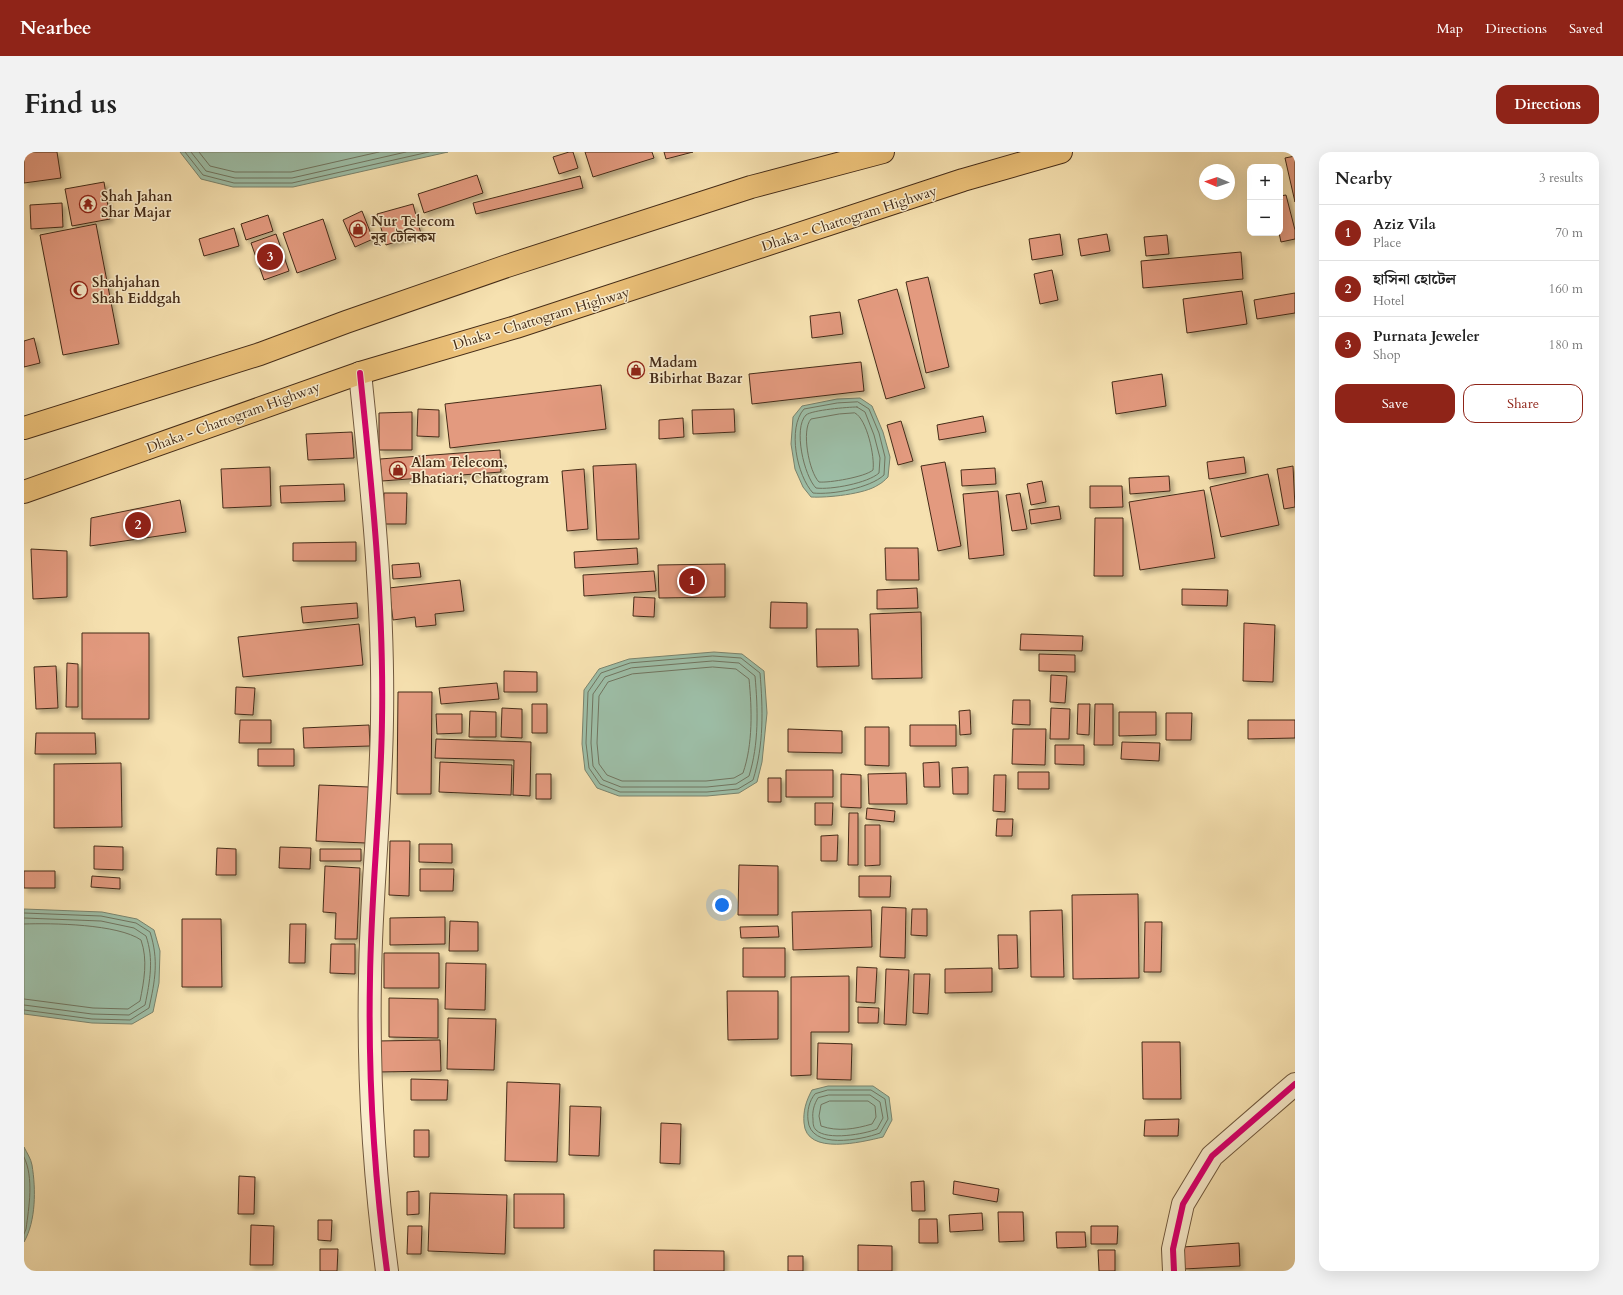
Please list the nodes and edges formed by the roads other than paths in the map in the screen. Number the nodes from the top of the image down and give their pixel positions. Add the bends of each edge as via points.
1 (883, 152) edge
2 (1061, 152) edge
3 (360, 372) junction
4 (24, 428) edge
5 (24, 492) edge
6 (1295, 1084) edge
7 (387, 1271) edge
8 (1174, 1271) edge

1 - 4 highway via 751,187 647,220 499,268 260,354
2 - 3 highway, Dhaka - Chattogram Highway via 963,180 516,327
3 - 5 highway, Dhaka - Chattogram Highway
3 - 7 street via 373,496 380,604 382,720 370,978 371,1086 380,1217
6 - 8 street via 1212,1156 1184,1204 1173,1250

